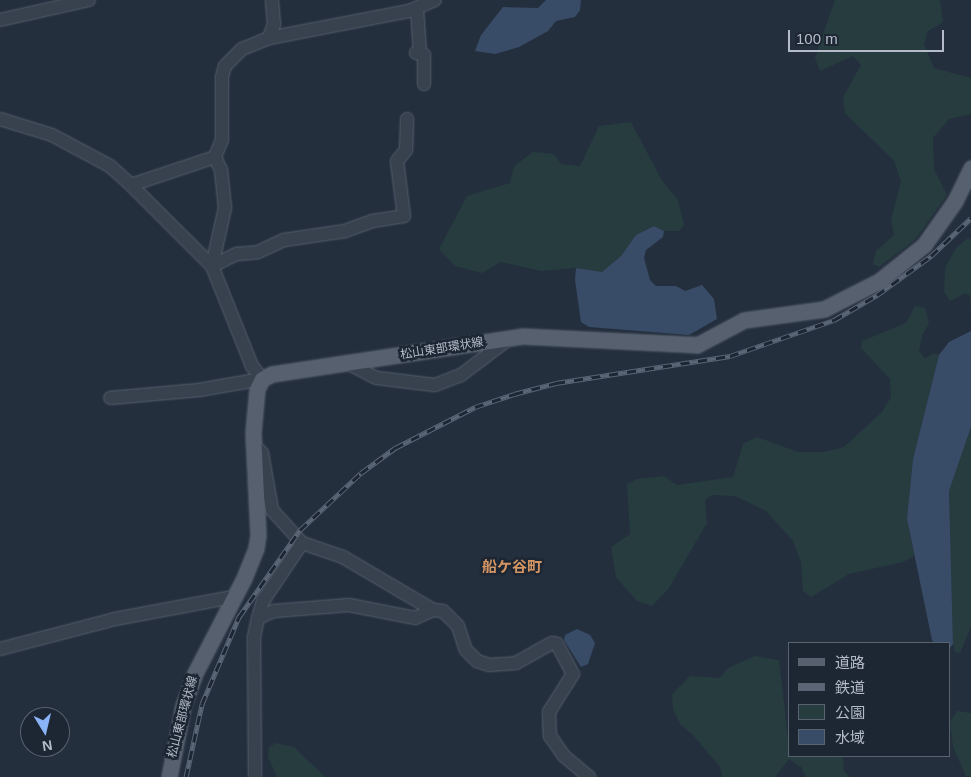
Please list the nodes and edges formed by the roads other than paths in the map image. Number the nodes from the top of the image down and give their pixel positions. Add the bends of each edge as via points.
1 (89, 0) edge
2 (272, 0) edge
3 (435, 0) edge
4 (417, 8) junction
5 (0, 20) edge
6 (270, 38) junction
7 (424, 84) dead end
8 (0, 119) edge
9 (407, 119) dead end
10 (215, 157) junction
11 (971, 168) edge
12 (131, 184) junction
13 (212, 266) junction
14 (510, 338) junction
15 (349, 364) junction
16 (262, 379) junction
17 (110, 398) dead end
18 (253, 444) junction
19 (302, 543) junction
20 (232, 597) junction
21 (433, 610) junction
22 (258, 618) junction
23 (0, 649) edge
24 (169, 777) edge
25 (255, 777) edge
26 (588, 777) edge

1 - 5 street
2 - 6 street via 274,24
3 - 4 street
4 - 6 street
4 - 7 street via 416,53 424,54
6 - 10 street via 242,49 225,66 222,78 222,140
8 - 12 street via 52,135 110,166
9 - 13 street via 406,150 397,161 404,216 373,221 345,232 284,240 258,252 237,254
10 - 12 street
10 - 13 street via 221,170 225,208
11 - 14 main road, 松山東部環状線 via 955,201 924,245 899,267 836,305 744,320 697,345 550,336
12 - 13 street
13 - 16 street via 252,366
14 - 15 main road, 松山東部環状線
14 - 15 street via 461,374 435,385 377,378
15 - 16 main road, 松山東部環状線 via 272,374
16 - 17 street via 208,389
16 - 18 main road, 松山東部環状線 via 257,389
18 - 19 street via 262,454 272,510
18 - 20 main road, 松山東部環状線 via 258,535 250,564
19 - 21 street via 343,557
19 - 22 street via 263,601
20 - 23 street via 114,619
20 - 24 main road, 松山東部環状線 via 194,674 183,706
21 - 22 street via 415,618 349,604 274,612
21 - 26 street via 451,617 466,650 477,661 489,665 516,663 552,643 557,644 573,674 549,712 550,736 564,756
22 - 25 street via 254,637

